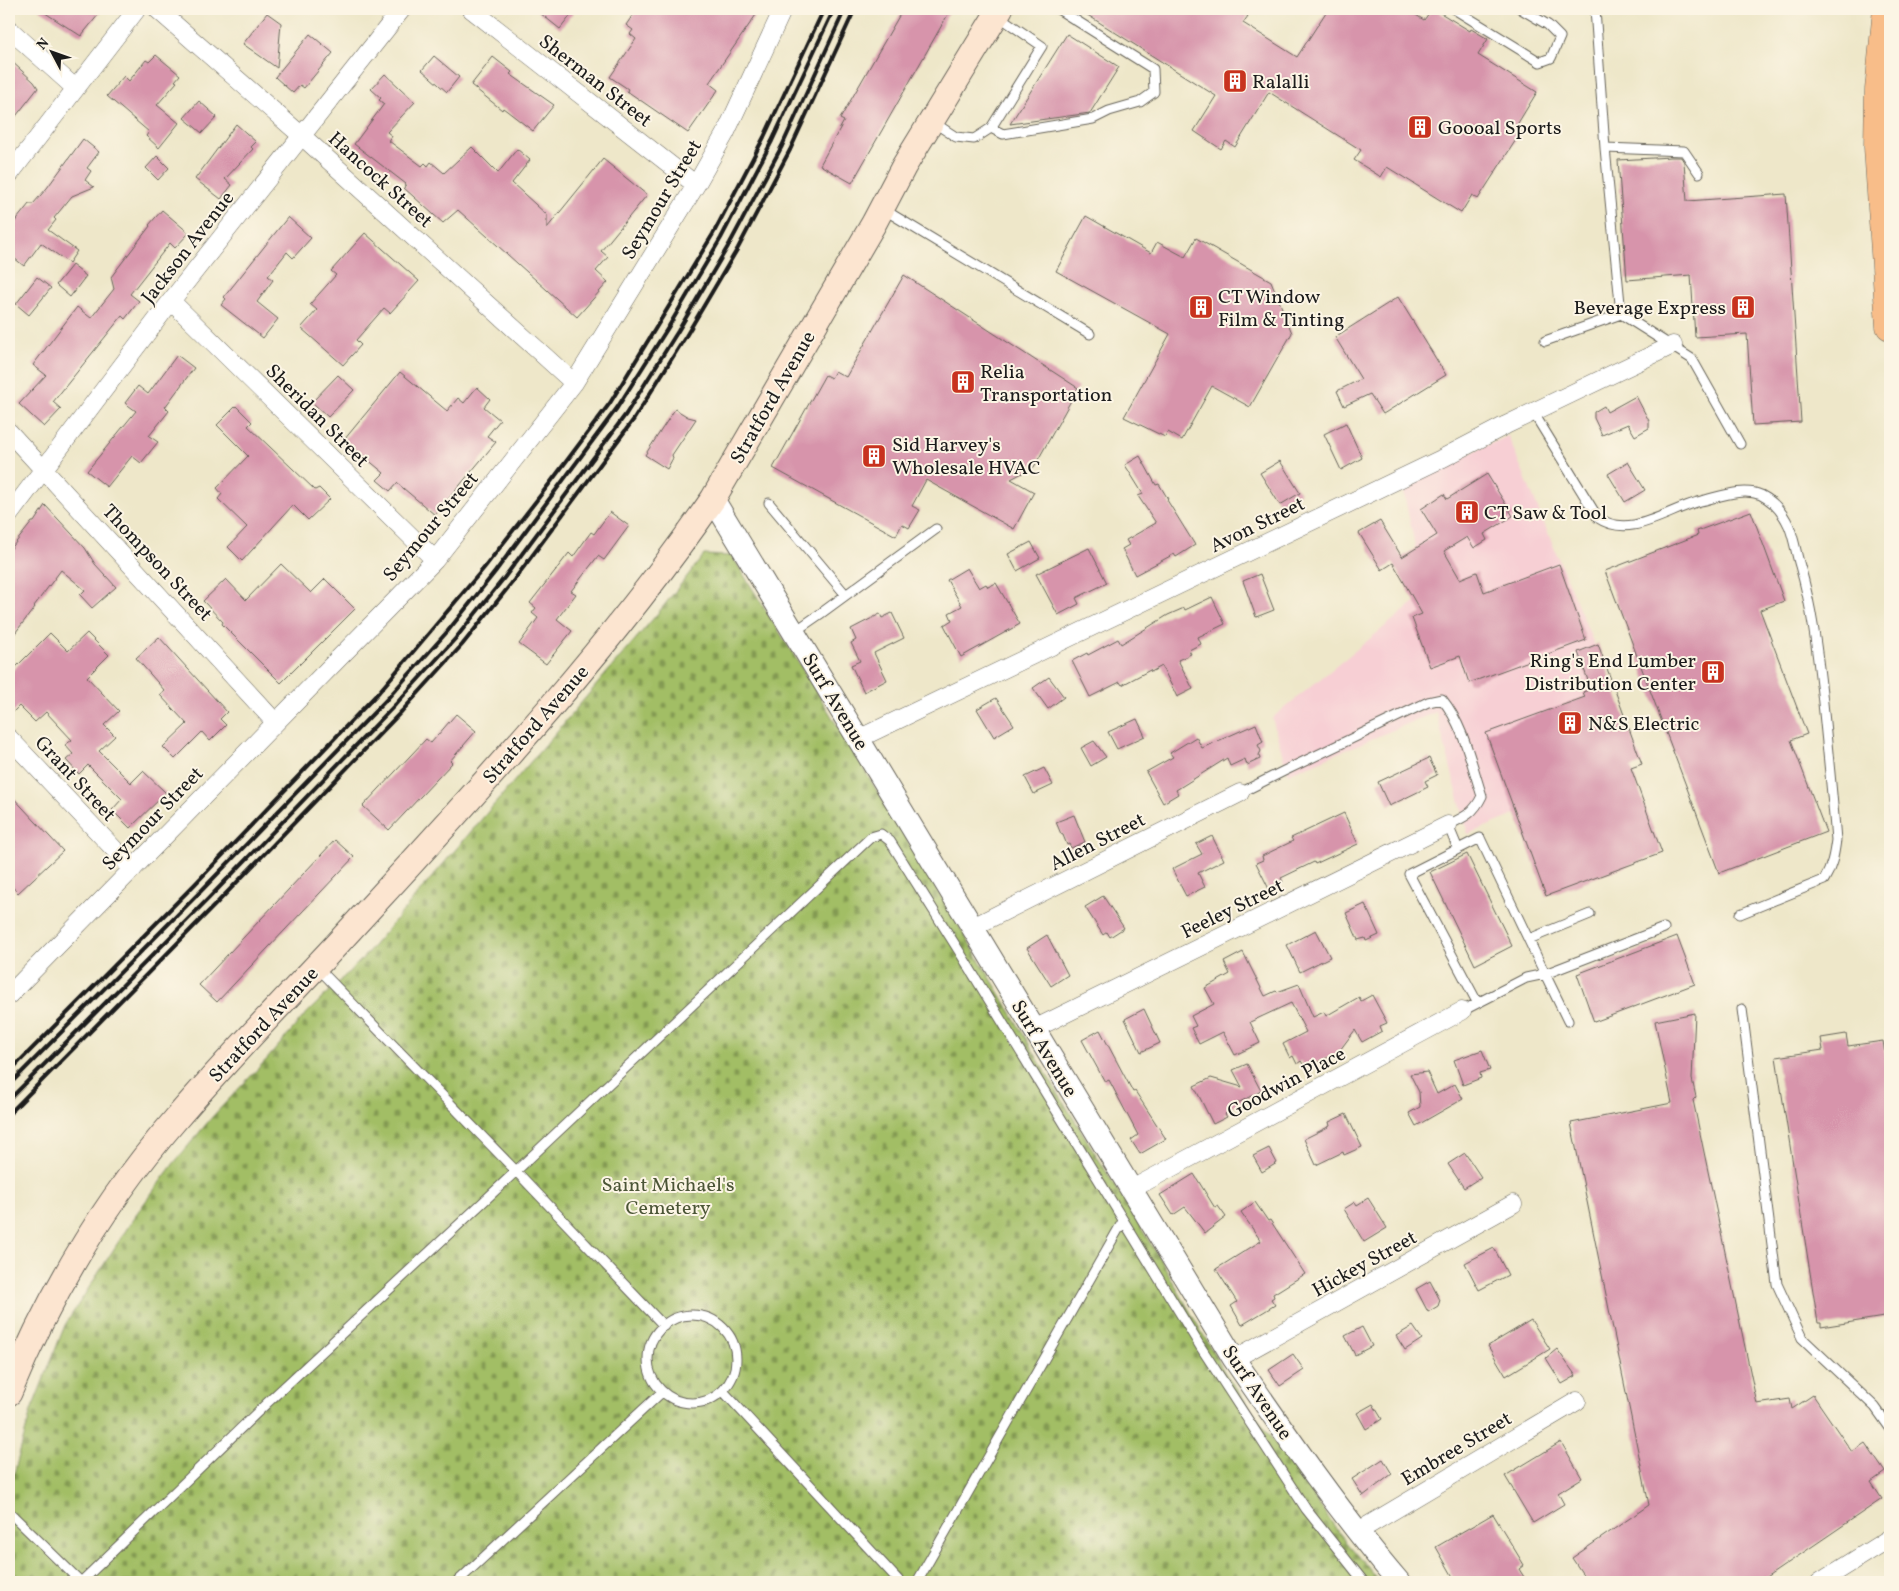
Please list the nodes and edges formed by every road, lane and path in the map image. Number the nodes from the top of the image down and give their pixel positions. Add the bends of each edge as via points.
1 (137, 9) edge
2 (157, 9) edge
3 (402, 9) edge
4 (471, 9) edge
5 (783, 9) edge
6 (1058, 9) edge
7 (1454, 9) edge
8 (1521, 9) edge
9 (1595, 9) edge
10 (1887, 9) edge
11 (998, 12) edge
12 (9, 30) edge
13 (75, 88) junction
14 (931, 121) junction
15 (991, 128) junction
16 (302, 136) junction
17 (1604, 148) junction
18 (1699, 173) dead end
19 (9, 175) edge
20 (696, 185) junction
21 (881, 208) junction
22 (171, 301) junction
23 (1622, 314) junction
24 (1890, 326) edge
25 (1090, 334) dead end
26 (1544, 341) dead end
27 (1673, 345) junction
28 (574, 383) junction
29 (1533, 412) junction
30 (9, 432) edge
31 (1740, 444) dead end
32 (44, 469) junction
33 (713, 499) junction
34 (769, 503) dead end
35 (9, 515) edge
36 (936, 529) dead end
37 (435, 560) junction
38 (846, 595) junction
39 (793, 632) junction
40 (275, 722) junction
41 (9, 738) edge
42 (858, 739) junction
43 (1240, 794) joint
44 (1448, 825) junction
45 (1458, 849) junction
46 (133, 869) junction
47 (1590, 914) dead end
48 (1740, 914) dead end
49 (973, 927) junction
50 (1664, 928) dead end
51 (1529, 939) junction
52 (316, 966) junction
53 (1545, 974) junction
54 (9, 995) edge
55 (1470, 1006) junction
56 (1742, 1009) dead end
57 (1568, 1021) dead end
58 (1034, 1029) junction
59 (516, 1171) junction
60 (1130, 1190) junction
61 (1514, 1204) dead end
62 (1123, 1221) junction
63 (664, 1326) junction
64 (1234, 1359) junction
65 (11, 1383) edge
66 (723, 1391) junction
67 (662, 1392) junction
68 (1577, 1401) dead end
69 (1890, 1428) edge
70 (9, 1512) edge
71 (1357, 1532) junction
72 (1890, 1538) edge
73 (81, 1582) edge
74 (457, 1582) edge
75 (900, 1582) edge
76 (917, 1582) edge
77 (1364, 1582) edge
78 (1399, 1582) edge
79 (1820, 1582) edge

1 - 13 street
2 - 16 street, Hancock Street
3 - 16 street, Jackson Avenue
4 - 20 street, Sherman Street
5 - 20 street, Seymour Street via 726,132
6 - 15 lane via 1152,69 1154,92 1140,102 1109,110 1093,119 1003,134
7 - 8 lane via 1540,62 1551,58 1560,36
9 - 17 lane
10 - 24 highway via 1878,147
11 - 14 main road, Stratford Avenue
11 - 15 lane via 1042,46
12 - 13 street
13 - 19 street
14 - 15 lane via 956,136 974,139
14 - 21 main road, Stratford Avenue
16 - 22 street, Jackson Avenue
16 - 28 street, Hancock Street
17 - 18 lane via 1684,150
17 - 23 lane
20 - 28 street, Seymour Street
21 - 25 lane
21 - 33 main road, Stratford Avenue
22 - 32 street, Jackson Avenue
22 - 37 street, Sheridan Street
23 - 26 lane
23 - 27 lane
27 - 29 street, Avon Street
27 - 31 lane via 1692,359
28 - 37 street, Seymour Street
29 - 42 street, Avon Street
29 - 48 lane via 1598,518 1605,523 1617,526 1639,524 1699,502 1749,492 1772,502 1789,526 1815,630 1836,840 1830,871 1824,880
30 - 32 street, Thompson Street
32 - 35 street, Jackson Avenue
32 - 40 street, Thompson Street
33 - 39 street, Surf Avenue
33 - 52 main road, Stratford Avenue via 581,672 483,785
34 - 38 lane
36 - 38 lane
37 - 40 street, Seymour Street
38 - 39 lane
39 - 42 street, Surf Avenue
40 - 46 street, Seymour Street
41 - 46 street, Grant Street
42 - 49 street, Surf Avenue
43 - 44 lane via 1428,702 1442,699 1460,729 1482,796 1477,807
43 - 49 street, Allen Street
44 - 45 lane
44 - 58 street, Feeley Street
45 - 51 lane via 1480,838
45 - 55 lane via 1409,874
46 - 54 street, Seymour Street
47 - 51 lane
49 - 58 street, Surf Avenue
50 - 53 lane
51 - 53 lane
52 - 59 lane
52 - 65 main road, Stratford Avenue via 175,1120 118,1195 66,1274
53 - 55 lane via 1526,978
53 - 57 lane
55 - 60 street, Goodwin Place
56 - 69 lane via 1777,1284 1802,1338 1875,1407
58 - 60 street, Surf Avenue
59 - 62 lane via 872,837 881,834 890,841 954,942
59 - 63 lane
59 - 73 lane via 267,1402
60 - 64 street, Surf Avenue
61 - 64 street, Hickey Street
62 - 76 lane
62 - 77 lane via 1306,1509
63 - 66 lane via 674,1318 692,1314 711,1318 726,1329 735,1346 737,1362
63 - 67 lane via 650,1344 648,1361 652,1378
64 - 71 street, Surf Avenue
66 - 67 lane via 709,1400 694,1403 677,1401
66 - 75 lane
67 - 74 lane
68 - 71 street, Embree Street
70 - 73 lane
71 - 78 street, Surf Avenue
72 - 79 street

